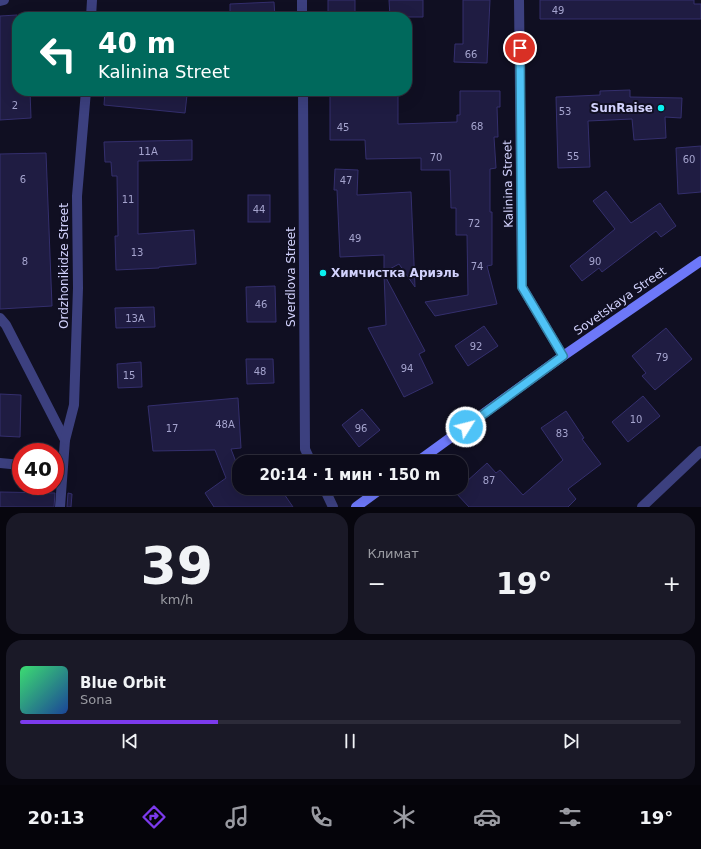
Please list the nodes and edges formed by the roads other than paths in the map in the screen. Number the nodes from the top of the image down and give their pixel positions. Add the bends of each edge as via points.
1 (4, 0) edge
2 (92, 0) edge
3 (302, 0) edge
4 (519, 0) edge
5 (0, 1) edge
6 (91, 12) edge
7 (302, 12) edge
8 (86, 96) edge
9 (303, 96) edge
10 (701, 261) edge
11 (0, 318) edge
12 (563, 356) junction
13 (65, 440) junction
14 (64, 444) edge
15 (701, 451) edge
16 (308, 455) edge
17 (427, 455) edge
18 (0, 463) edge
19 (12, 464) edge
20 (59, 495) edge
21 (327, 495) edge
22 (372, 495) edge
23 (60, 507) edge
24 (333, 507) edge
25 (356, 507) edge
26 (642, 507) edge

1 - 5 street
2 - 6 street
3 - 7 street
4 - 12 street, Kalinina Street via 522,287
8 - 13 street, Ordzhonikidze Street via 77,196 78,288 74,405
9 - 16 street, Sverdlova Street via 305,448
10 - 12 street, Sovetskaya Street
11 - 13 street via 6,325
12 - 17 street, Sovetskaya Street
13 - 14 street, Ordzhonikidze Street
15 - 26 street
18 - 19 street
20 - 23 street, Ordzhonikidze Street
21 - 24 street
22 - 25 street

